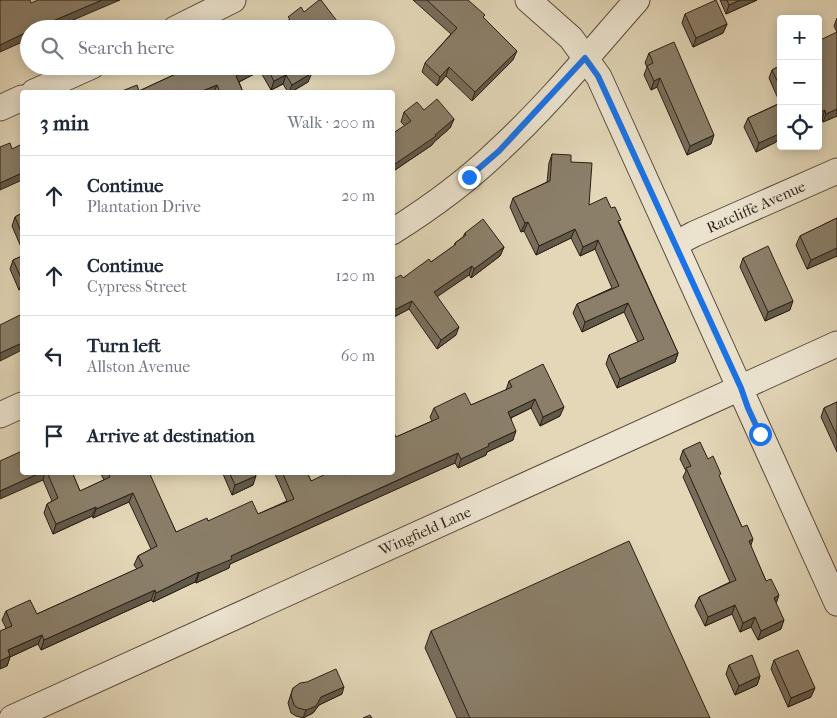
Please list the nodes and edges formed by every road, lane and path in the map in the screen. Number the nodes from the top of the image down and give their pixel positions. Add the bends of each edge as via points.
1 (233, 0) edge
2 (528, 0) edge
3 (637, 0) edge
4 (193, 20) edge
5 (585, 58) junction
6 (72, 75) edge
7 (38, 90) edge
8 (20, 99) edge
9 (0, 108) edge
10 (837, 171) edge
11 (395, 230) edge
12 (675, 244) junction
13 (837, 344) edge
14 (741, 388) junction
15 (20, 406) edge
16 (0, 415) edge
17 (837, 603) edge
18 (12, 718) edge

1 - 4 street
2 - 5 street via 570,38
3 - 5 street
5 - 11 street via 499,151 438,202
5 - 12 street via 598,76
6 - 7 street
8 - 9 street
10 - 12 street, Ratcliffe Avenue
12 - 14 street
13 - 14 street, Wingfield Lane
14 - 17 street
14 - 18 street, Wingfield Lane
15 - 16 street

